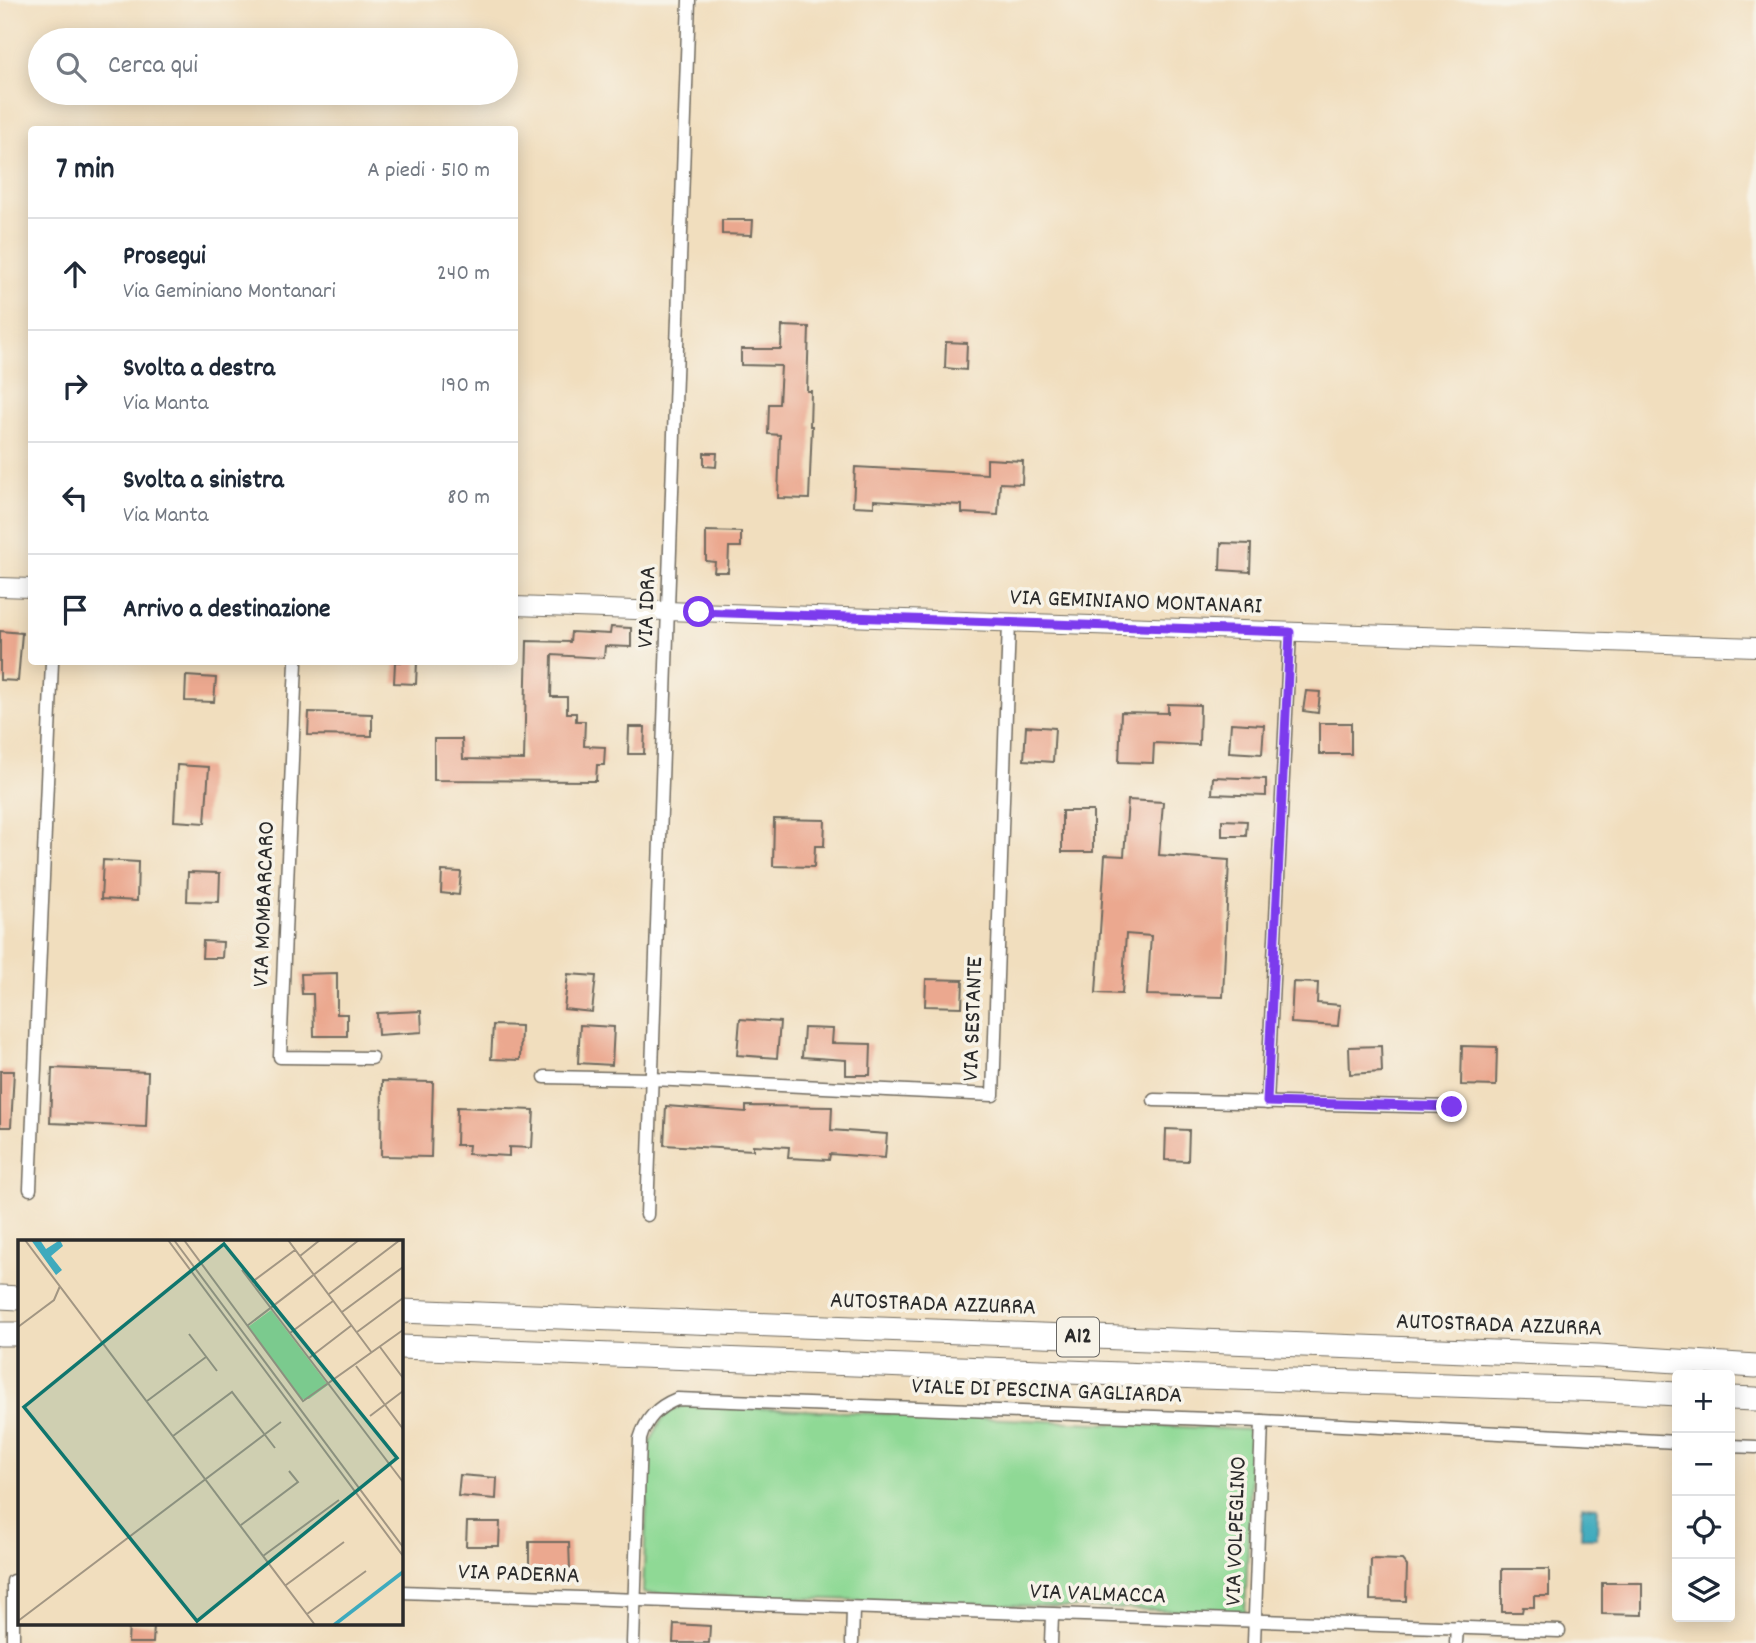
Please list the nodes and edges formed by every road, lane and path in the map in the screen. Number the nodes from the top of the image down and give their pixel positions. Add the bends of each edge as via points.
1 (689, 0) edge
2 (0, 587) edge
3 (28, 588) edge
4 (518, 606) edge
5 (668, 611) junction
6 (1009, 623) junction
7 (1290, 632) junction
8 (1756, 647) edge
9 (52, 665) edge
10 (296, 665) edge
11 (372, 1058) dead end
12 (545, 1077) dead end
13 (652, 1079) junction
14 (1154, 1100) dead end
15 (1267, 1102) junction
16 (1452, 1107) dead end
17 (30, 1189) dead end
18 (648, 1215) dead end
19 (0, 1297) edge
20 (18, 1298) edge
21 (402, 1311) edge
22 (0, 1334) edge
23 (18, 1334) edge
24 (402, 1347) edge
25 (1756, 1366) edge
26 (1672, 1394) edge
27 (1735, 1398) edge
28 (1756, 1399) edge
29 (1262, 1421) junction
30 (1672, 1443) edge
31 (1735, 1446) edge
32 (1756, 1447) edge
33 (11, 1580) edge
34 (402, 1592) edge
35 (635, 1599) junction
36 (853, 1609) junction
37 (1052, 1615) junction
38 (1254, 1620) junction
39 (1457, 1627) junction
40 (1559, 1631) dead end
41 (13, 1643) edge
42 (633, 1643) edge
43 (852, 1643) edge
44 (1051, 1643) edge
45 (1254, 1643) edge
46 (1456, 1643) edge

1 - 5 street, VIA IDRA
2 - 3 street
4 - 5 street, VIA GEMINIANO MONTANARI
5 - 6 street, VIA GEMINIANO MONTANARI
5 - 13 street, VIA IDRA
6 - 7 street, VIA GEMINIANO MONTANARI
6 - 13 street, VIA SESTANTE via 993,1095
7 - 8 street, VIA GEMINIANO MONTANARI
7 - 15 street
9 - 17 street
10 - 11 street, VIA MOMBARCARO via 280,1057
12 - 13 street, VIA SESTANTE
13 - 18 street, VIA IDRA
14 - 15 street
15 - 16 street
19 - 20 highway
21 - 25 highway, AUTOSTRADA AZZURRA / A12 via 1598,1356
22 - 23 highway
24 - 26 highway, A12
27 - 28 highway
29 - 30 street, VIALE DI PESCINA GAGLIARDA
29 - 35 street, VIALE DI PESCINA GAGLIARDA via 677,1399 653,1413 640,1439
29 - 38 street, VIA VOLPEGLINO
31 - 32 street
33 - 41 street
34 - 35 street, VIA PADERNA
35 - 36 street, VIA VALMACCA
35 - 42 street, VIALE DI PESCINA GAGLIARDA
36 - 37 street, VIA VALMACCA
36 - 43 street
37 - 38 street, VIA VALMACCA
37 - 44 street
38 - 39 street, VIA VALMACCA
38 - 45 street, VIA VOLPEGLINO
39 - 40 street, VIA VALMACCA
39 - 46 street

